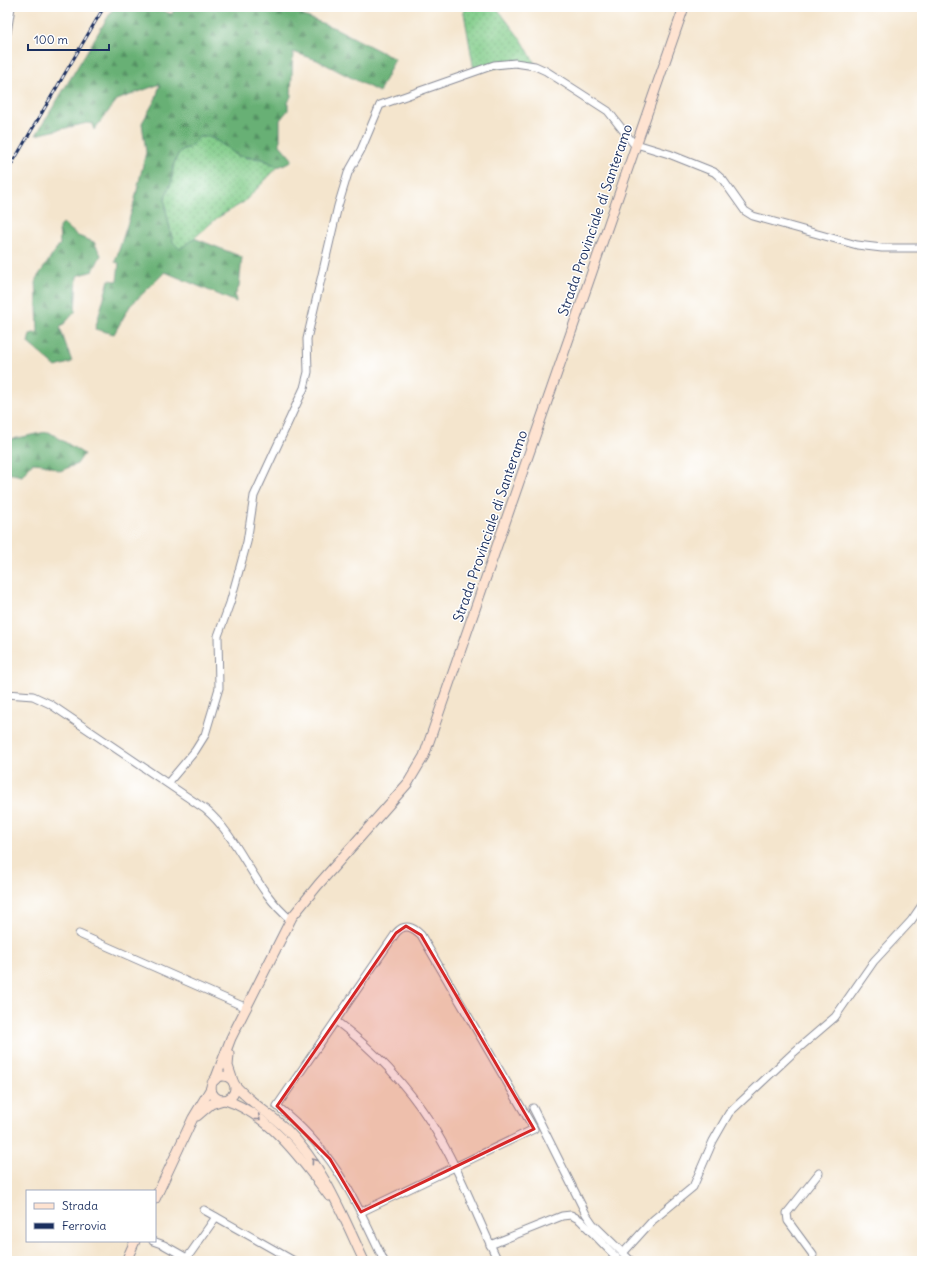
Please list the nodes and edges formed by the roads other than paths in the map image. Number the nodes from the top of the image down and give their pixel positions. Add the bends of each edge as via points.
1 (11, 7) edge
2 (684, 7) edge
3 (7, 33) edge
4 (636, 144) junction
5 (922, 248) edge
6 (7, 694) edge
7 (168, 783) junction
8 (922, 905) edge
9 (291, 920) junction
10 (79, 934) dead end
11 (246, 1010) junction
12 (336, 1021) junction
13 (233, 1083) junction
14 (213, 1084) junction
15 (224, 1100) junction
16 (533, 1108) dead end
17 (182, 1143) junction
18 (454, 1168) junction
19 (819, 1173) dead end
20 (156, 1197) edge
21 (339, 1207) junction
22 (204, 1210) dead end
23 (361, 1212) junction
24 (585, 1212) junction
25 (216, 1217) junction
26 (576, 1218) junction
27 (135, 1242) edge
28 (156, 1242) edge
29 (490, 1245) junction
30 (624, 1252) junction
31 (813, 1255) dead end
32 (188, 1259) edge
33 (126, 1261) edge
34 (294, 1261) edge
35 (364, 1261) edge
36 (384, 1261) edge
37 (498, 1261) edge
38 (620, 1261) edge
39 (631, 1261) edge

1 - 3 street
2 - 4 main road, Strada Provinciale di Santeramo
4 - 5 street via 714,172 723,180 745,211 753,216 858,245
4 - 7 street via 615,117 599,104 539,68 515,63 490,66 380,105 348,173 338,206 307,339 308,372 304,388 254,496 247,542 218,636 220,680 215,704 201,743
4 - 9 main road, Strada Provinciale di Santeramo via 424,756 408,783
6 - 7 street via 33,696 50,704
7 - 9 street via 218,821 262,888 279,910
8 - 30 street via 911,921 874,961 835,1017 729,1113 713,1141 694,1187 653,1220
9 - 11 main road, Strada Provinciale di Santeramo
10 - 11 street
11 - 13 main road via 229,1054 228,1066
11 - 14 main road via 227,1047
12 - 18 street via 399,1080 431,1124
12 - 18 street via 401,927 416,930 534,1129
12 - 23 street via 277,1106 311,1137 330,1159 347,1184
13 - 14 main road via 226,1077 218,1078
13 - 15 main road via 233,1094
21 -> 13 main road via 325,1179 287,1129
14 - 15 main road via 216,1098
14 - 17 main road via 196,1111
15 - 17 main road via 211,1104 199,1113
15 -> 21 main road via 246,1108 273,1131 298,1156
16 - 24 street
17 - 20 main road
18 - 23 street
18 - 29 street
19 - 31 street via 786,1213 788,1221
21 - 35 main road
22 - 25 street
23 - 36 street
24 - 26 street
24 - 30 street via 593,1224
25 - 32 street
25 - 34 street
26 - 29 street via 570,1215 562,1216
26 - 38 street
27 - 33 main road
28 - 32 street
29 - 37 street
30 - 39 street

